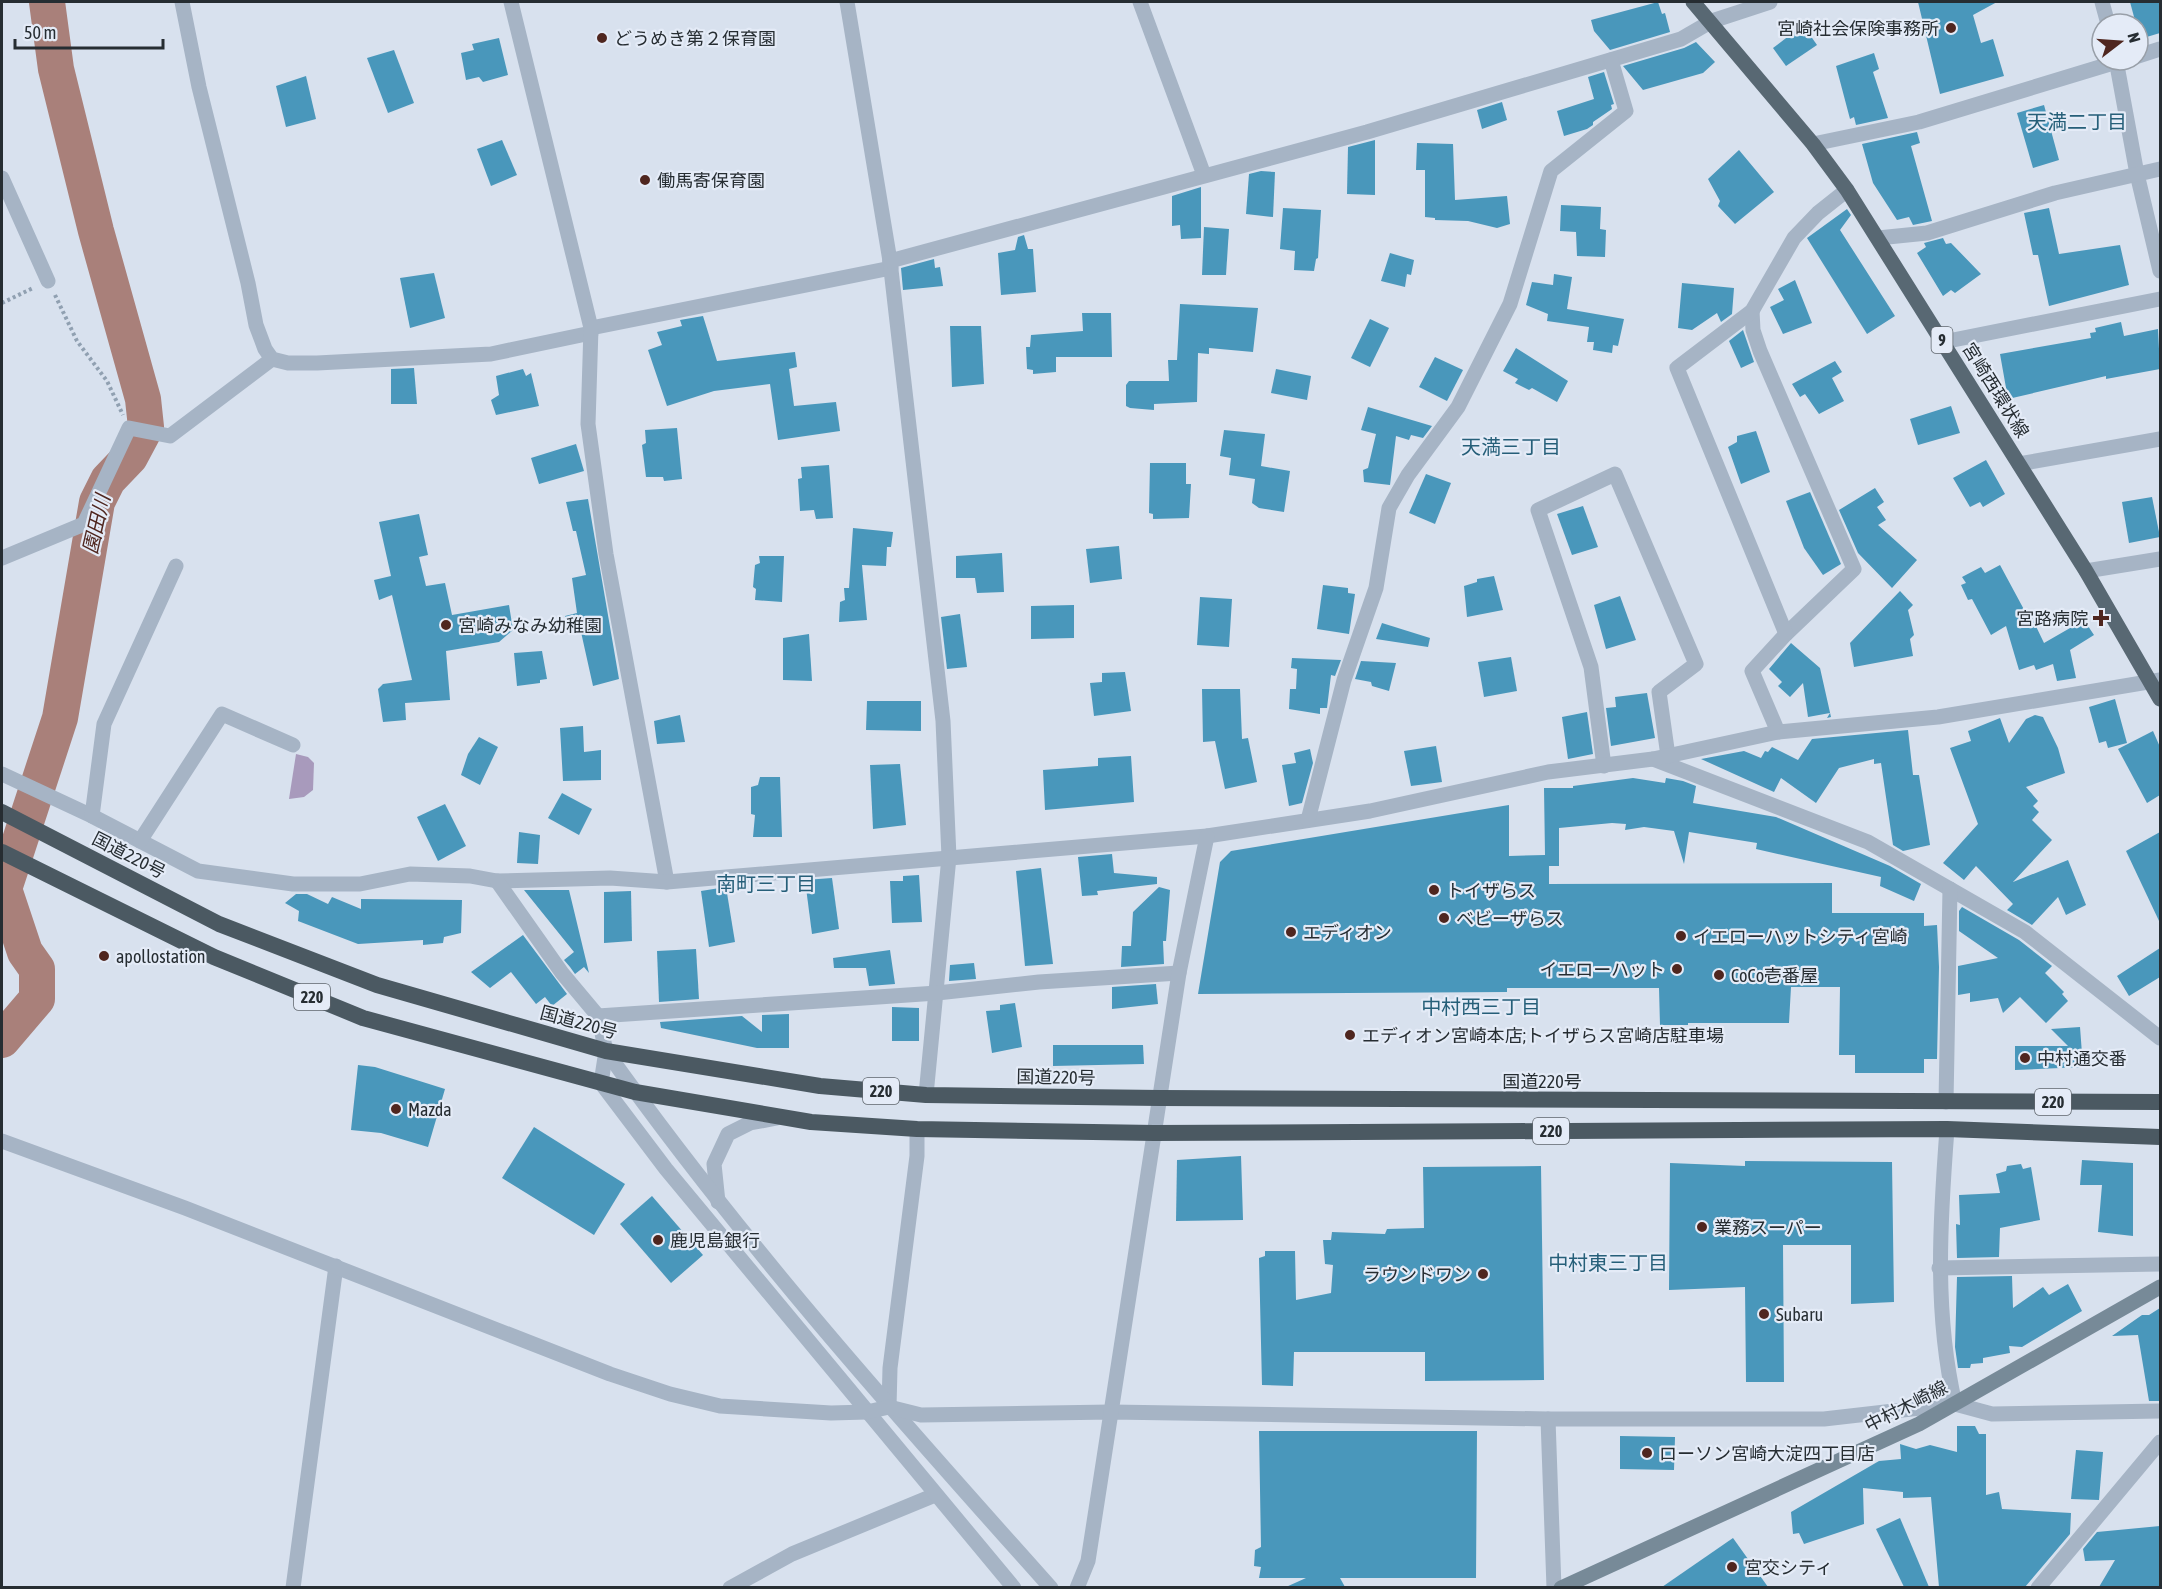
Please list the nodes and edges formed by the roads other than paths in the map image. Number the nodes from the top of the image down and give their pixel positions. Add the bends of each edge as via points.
1 (182, 2) edge
2 (511, 2) edge
3 (847, 2) edge
4 (1140, 2) edge
5 (1693, 2) edge
6 (1770, 2) edge
7 (1712, 21) junction
8 (1611, 60) junction
9 (2090, 70) edge
10 (2121, 72) edge
11 (1814, 144) junction
12 (2160, 169) edge
13 (2137, 174) junction
14 (1204, 175) junction
15 (2, 178) edge
16 (1847, 190) junction
17 (1878, 238) junction
18 (890, 264) junction
19 (2160, 271) edge
20 (48, 281) road end
21 (2160, 299) edge
22 (1752, 311) junction
23 (591, 331) junction
24 (1943, 342) junction
25 (272, 358) junction
26 (2160, 439) edge
27 (2019, 465) junction
28 (2, 558) edge
29 (2160, 559) edge
30 (176, 566) dead end
31 (2086, 571) junction
32 (1786, 634) junction
33 (2155, 681) edge
34 (2160, 699) edge
35 (1778, 732) junction
36 (293, 745) dead end
37 (1668, 756) junction
38 (1653, 759) junction
39 (1604, 766) junction
40 (2, 774) edge
41 (2, 812) edge
42 (92, 816) junction
43 (1308, 820) junction
44 (1206, 836) junction
45 (140, 841) junction
46 (2, 852) edge
47 (949, 857) junction
48 (497, 881) junction
49 (667, 882) junction
50 (1950, 889) junction
51 (1179, 973) junction
52 (937, 993) junction
53 (598, 1016) junction
54 (2160, 1038) edge
55 (606, 1051) junction
56 (601, 1083) junction
57 (635, 1092) junction
58 (926, 1095) junction
59 (1160, 1098) junction
60 (1946, 1102) junction
61 (2160, 1102) edge
62 (780, 1117) junction
63 (917, 1129) junction
64 (1947, 1129) junction
65 (1154, 1133) junction
66 (2160, 1137) edge
67 (5, 1142) edge
68 (718, 1202) junction
69 (2160, 1263) edge
70 (336, 1266) junction
71 (1940, 1268) junction
72 (2160, 1287) edge
73 (1955, 1404) junction
74 (889, 1407) junction
75 (2160, 1411) edge
76 (867, 1412) junction
77 (1111, 1412) junction
78 (1548, 1419) junction
79 (2160, 1442) edge
80 (934, 1495) junction
81 (292, 1587) edge
82 (730, 1587) edge
83 (1014, 1587) edge
84 (1051, 1587) edge
85 (1077, 1587) edge
86 (1554, 1587) edge
87 (1561, 1587) edge
88 (2038, 1587) edge

1 - 25 street via 198,87 256,325
2 - 23 street
3 - 18 street
4 - 14 street
5 - 7 main road, 宮崎西環状線 / 9
6 - 7 street
7 - 8 street via 1681,39
7 - 11 main road, 宮崎西環状線 / 9
8 - 14 street
8 - 43 street via 1626,111 1551,171 1510,304 1458,407 1389,508 1376,588 1344,680
9 - 11 street via 1919,122
10 - 13 street
11 - 16 main road, 宮崎西環状線 / 9
12 - 13 street
13 - 17 street via 2055,193 1927,233
13 - 19 street
14 - 18 street
15 - 20 street
16 - 17 main road, 宮崎西環状線 / 9
16 - 22 street via 1794,238
17 - 24 main road, 宮崎西環状線 / 9
18 - 23 street
18 - 47 street via 943,721
21 - 24 street
22 - 32 street via 1760,351 1854,569
22 - 32 street via 1677,368
23 - 25 street via 490,354 317,363 288,363
23 - 49 street via 588,424 606,554
24 - 27 main road, 宮崎西環状線 / 9
25 - 28 street via 170,436 133,429 84,524
26 - 27 street
27 - 31 main road, 宮崎西環状線 / 9
29 - 31 street
30 - 42 street via 104,724
31 - 33 main road, 宮崎西環状線 / 9
32 - 35 street via 1752,671
33 - 34 main road, 宮崎西環状線 / 9
33 - 35 street via 1938,717
35 - 37 street
36 - 45 street via 222,714
37 - 38 street
37 - 39 street via 1659,692 1696,664 1615,474 1539,510 1591,667
38 - 39 street
38 - 50 street via 1868,842
39 - 43 street via 1548,772 1370,811
40 - 42 street
41 - 55 highway, 国道220号 / 220 via 230,928 377,985
42 - 45 street
43 - 44 street
44 - 47 street
44 - 51 street
45 - 48 street via 198,871 293,884 360,884 410,874
46 - 56 highway, 220 via 214,957 363,1018
47 - 49 street
47 - 52 street
48 - 49 street via 610,878
48 - 53 street via 562,973
50 - 54 street via 2025,932
50 - 60 street
51 - 52 street
51 - 59 street
52 - 53 street
52 - 58 street
53 - 55 street
55 - 56 street
55 - 57 street
55 - 58 highway, 国道220号 / 220 via 820,1086
56 - 57 highway, 220
56 - 76 street
57 - 62 highway, 220
57 - 68 street
58 - 59 highway, 国道220号 / 220
59 - 60 highway, 国道220号 / 220
59 - 65 street
60 - 61 highway, 国道220号 / 220
62 - 63 highway, 220
62 - 68 street via 750,1123 728,1134 714,1164
63 - 65 highway, 220
63 - 74 street
64 - 65 highway, 220
64 - 66 highway, 220
64 - 71 street
65 - 77 street
67 - 70 street
68 - 74 street
69 - 71 street
70 - 76 street via 670,1394 720,1406 766,1411
70 - 81 street
71 - 73 street via 1946,1365
72 - 73 main road, 中村木崎線
73 - 75 street via 1992,1414
73 - 78 street via 1824,1419
73 - 87 main road, 中村木崎線
74 - 76 street
74 - 77 street via 921,1414
74 - 84 street
76 - 80 street
77 - 78 street
77 - 85 street via 1088,1561
78 - 86 street
79 - 88 street
80 - 82 street via 792,1554
80 - 83 street

